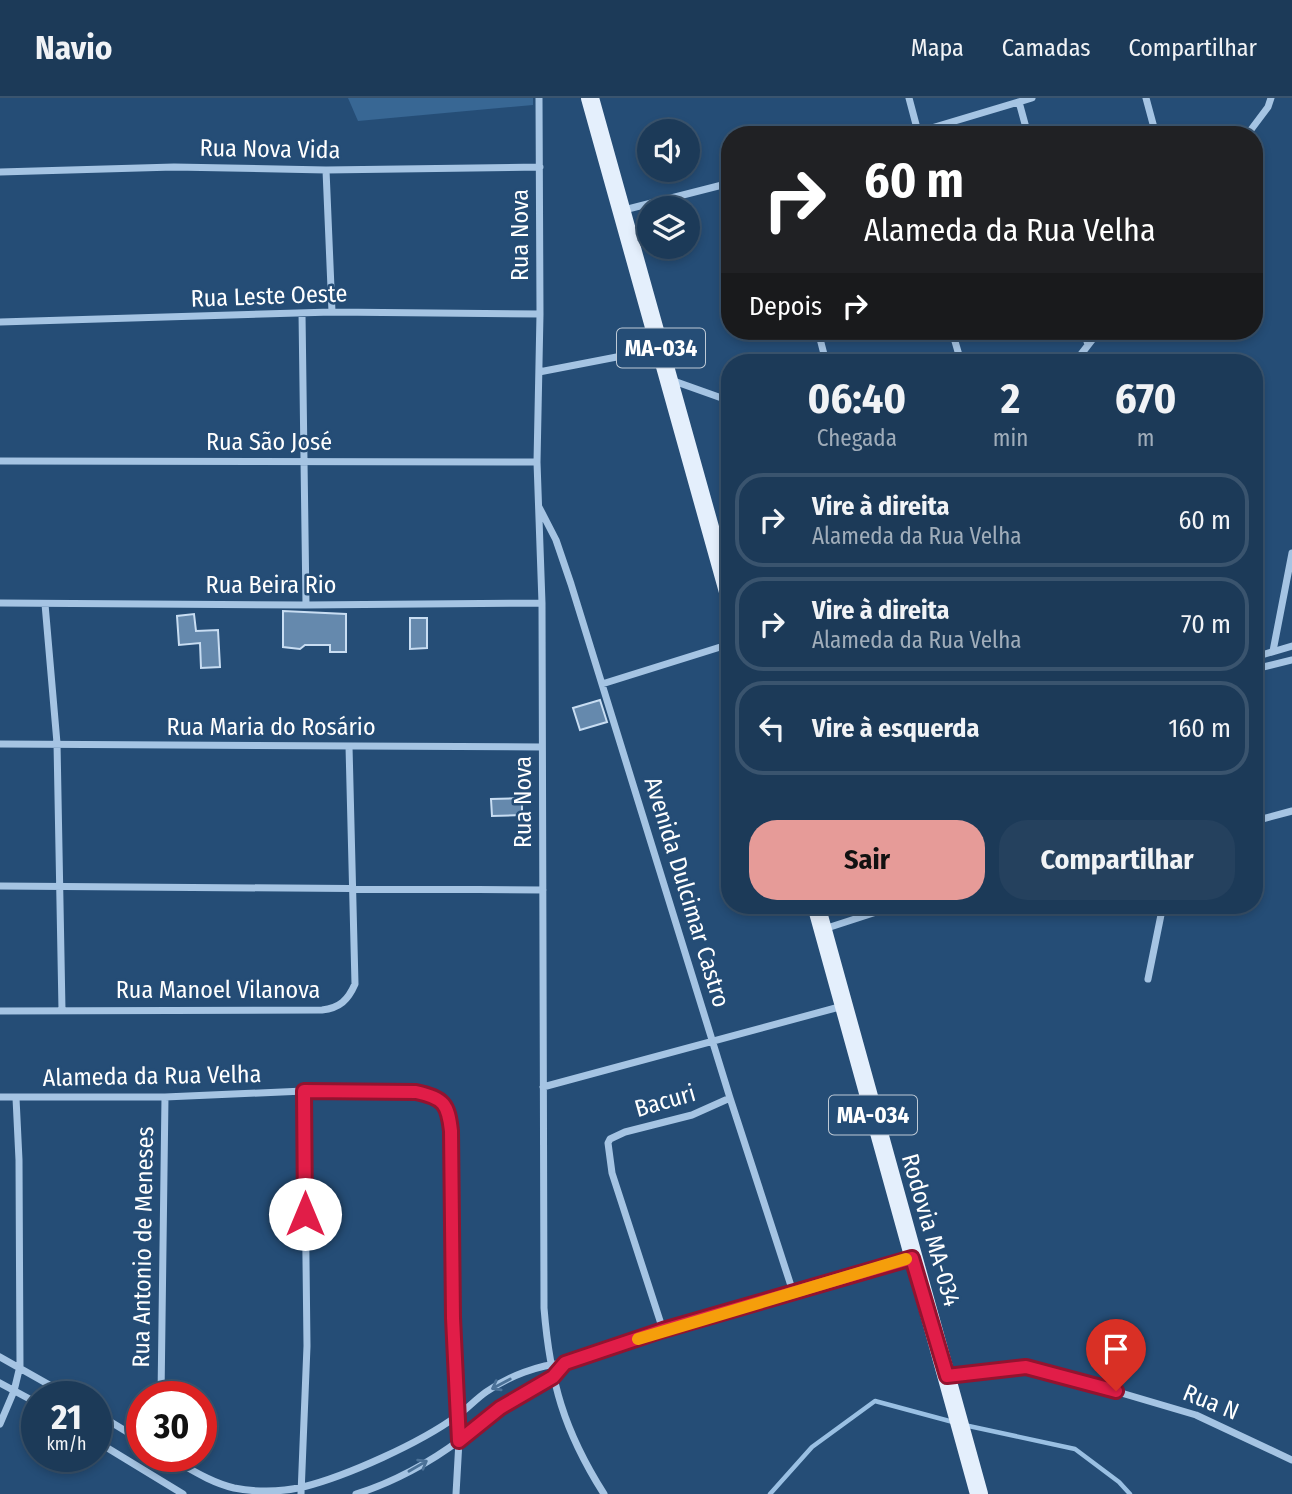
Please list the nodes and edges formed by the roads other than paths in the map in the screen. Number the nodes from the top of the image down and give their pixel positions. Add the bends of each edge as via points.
1 (538, 98) edge
2 (590, 98) edge
3 (909, 98) edge
4 (1032, 98) edge
5 (1146, 98) edge
6 (1271, 98) edge
7 (1018, 102) junction
8 (916, 126) edge
9 (938, 126) edge
10 (1025, 126) edge
11 (1154, 126) edge
12 (1254, 126) edge
13 (540, 167) junction
14 (326, 170) junction
15 (0, 172) edge
16 (721, 185) edge
17 (623, 211) junction
18 (332, 312) junction
19 (302, 313) junction
20 (540, 314) junction
21 (0, 322) edge
22 (1087, 340) edge
23 (1092, 340) edge
24 (1088, 345) junction
25 (662, 351) junction
26 (1081, 354) edge
27 (538, 372) junction
28 (669, 379) junction
29 (721, 398) edge
30 (0, 461) edge
31 (306, 462) junction
32 (537, 462) junction
33 (538, 505) junction
34 (721, 545) edge
35 (1292, 553) edge
36 (0, 603) edge
37 (542, 603) junction
38 (45, 604) junction
39 (306, 605) junction
40 (1292, 646) edge
41 (721, 647) edge
42 (1273, 651) junction
43 (1263, 654) edge
44 (1292, 660) edge
45 (1263, 667) edge
46 (602, 684) junction
47 (57, 743) junction
48 (0, 744) edge
49 (349, 746) junction
50 (542, 747) junction
51 (1292, 811) edge
52 (1263, 819) edge
53 (0, 886) edge
54 (60, 886) junction
55 (352, 888) junction
56 (543, 890) junction
57 (819, 914) edge
58 (870, 914) edge
59 (1161, 914) edge
60 (823, 929) junction
61 (1148, 979) dead end
62 (844, 1006) junction
63 (62, 1010) junction
64 (0, 1011) edge
65 (714, 1041) junction
66 (543, 1087) junction
67 (304, 1091) junction
68 (0, 1097) edge
69 (16, 1097) junction
70 (165, 1097) junction
71 (730, 1098) junction
72 (912, 1258) junction
73 (793, 1292) junction
74 (663, 1330) junction
75 (0, 1357) edge
76 (565, 1363) junction
77 (551, 1364) junction
78 (20, 1366) junction
79 (947, 1376) junction
80 (553, 1377) junction
81 (44, 1381) edge
82 (161, 1381) edge
83 (0, 1383) edge
84 (14, 1391) junction
85 (21, 1395) edge
86 (458, 1416) junction
87 (0, 1424) edge
88 (459, 1441) junction
89 (112, 1451) edge
90 (1292, 1460) edge
91 (195, 1472) edge
92 (302, 1490) edge
93 (183, 1494) edge
94 (356, 1494) edge
95 (456, 1494) edge
96 (604, 1494) edge
97 (979, 1494) edge

1 - 13 street, Rua Nova
2 - 17 main road, MA-034
3 - 8 street
4 - 7 street
5 - 11 street
6 - 12 street
7 - 9 street
7 - 10 street
13 - 14 street, Rua Nova Vida
13 - 20 street, Rua Nova
14 - 15 street, Rua Nova Vida via 174,167
14 - 18 street
16 - 17 street
17 - 25 main road, MA-034
18 - 19 street, Rua Leste Oeste
18 - 20 street, Rua Leste Oeste
19 - 21 street, Rua Leste Oeste
19 - 31 street
20 - 27 street, Rua Nova
22 - 24 street
23 - 24 street
24 - 26 street
25 - 27 street
25 - 28 main road, MA-034
27 - 32 street, Rua Nova
28 - 29 street
28 - 34 main road, MA-034
30 - 31 street, Rua São José
31 - 32 street, Rua São José
31 - 39 street
32 - 33 street, Rua Nova
33 - 37 street, Rua Nova
33 - 46 street, Avenida Dulcimar Castro via 568,573
35 - 42 street
36 - 38 street, Rua Beira Rio
37 - 39 street, Rua Beira Rio
37 - 50 street, Rua Nova
38 - 39 street, Rua Beira Rio
38 - 47 street
40 - 42 street
41 - 46 street
42 - 43 street
44 - 45 street
46 - 65 street, Avenida Dulcimar Castro
47 - 48 street, Rua Maria do Rosário
47 - 49 street, Rua Maria do Rosário
47 - 54 street
49 - 50 street, Rua Maria do Rosário
49 - 55 street, Rua Manoel Vilanova
50 - 56 street, Rua Nova
51 - 52 street
53 - 54 street
54 - 55 street
54 - 63 street
55 - 56 street
55 - 63 street, Rua Manoel Vilanova via 355,984 344,1003 333,1008
56 - 66 street, Rua Nova
57 - 60 main road, Rodovia MA-034 / MA-034
58 - 60 street
59 - 61 street
60 - 62 main road, Rodovia MA-034 / MA-034
62 - 65 street
62 - 72 main road, Rodovia MA-034 / MA-034
63 - 64 street, Rua Manoel Vilanova
65 - 66 street
65 - 71 street, Avenida Dulcimar Castro
66 - 77 street, Rua Nova via 544,1308
67 - 70 street, Alameda da Rua Velha
67 - 86 street, Alameda da Rua Velha via 416,1092 432,1095 444,1104 451,1131
67 - 92 street via 307,1346
68 - 69 street, Alameda da Rua Velha
69 - 70 street, Alameda da Rua Velha
69 - 78 street
70 - 82 street, Rua Antonio de Meneses
71 - 73 street, Avenida Dulcimar Castro
71 - 74 street, Bacuri via 692,1115 610,1139 612,1173
72 - 73 street
72 - 79 main road, Rodovia MA-034 / MA-034
73 - 74 street
74 - 76 street
75 - 78 street
76 - 77 street
76 - 80 street
77 - 80 street, Rua Nova
77 -> 86 street via 503,1382
78 - 81 street
78 - 84 street
79 - 90 street, Rua N via 1026,1367 1050,1372 1196,1415
79 - 97 main road, MA-034
80 - 88 street via 500,1408
80 - 96 street, Rua Nova via 570,1433
83 - 84 street
84 - 85 street
84 - 87 street
86 - 88 street, Alameda da Rua Velha
86 - 92 street via 422,1437
94 -> 88 street via 406,1473
88 - 95 street, Alameda da Rua Velha
89 - 93 street
91 - 92 street via 236,1488

